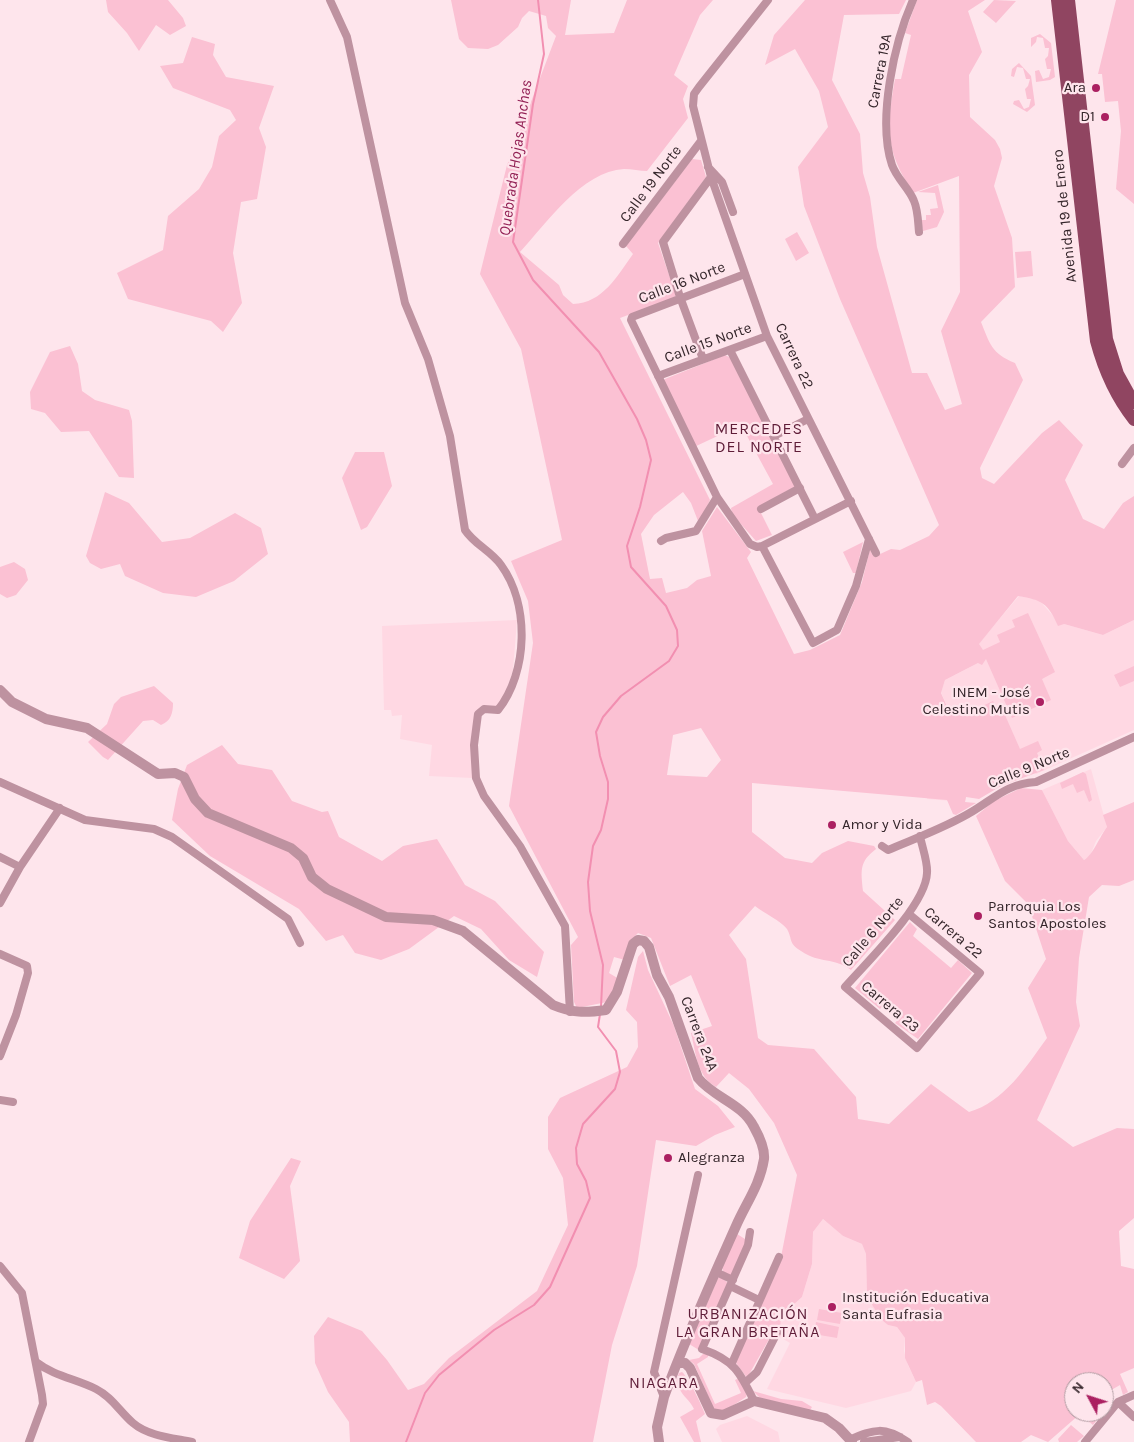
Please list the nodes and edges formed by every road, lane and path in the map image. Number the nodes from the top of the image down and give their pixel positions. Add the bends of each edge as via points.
1 (330, 0) edge
2 (768, 0) edge
3 (913, 0) edge
4 (1057, 0) edge
5 (1068, 0) edge
6 (701, 141) junction
7 (708, 167) junction
8 (711, 177) junction
9 (733, 212) dead end
10 (919, 232) dead end
11 (623, 244) dead end
12 (745, 274) junction
13 (680, 297) junction
14 (768, 336) junction
15 (730, 350) junction
16 (703, 359) junction
17 (658, 376) junction
18 (1134, 403) edge
19 (808, 419) junction
20 (1134, 420) edge
21 (774, 436) junction
22 (1134, 448) edge
23 (1122, 464) dead end
24 (800, 488) junction
25 (717, 497) junction
26 (851, 501) junction
27 (761, 508) dead end
28 (815, 519) junction
29 (869, 539) junction
30 (661, 541) dead end
31 (762, 546) junction
32 (876, 553) dead end
33 (0, 690) edge
34 (1134, 738) edge
35 (0, 782) edge
36 (60, 808) junction
37 (920, 836) junction
38 (882, 846) dead end
39 (0, 857) edge
40 (20, 867) junction
41 (0, 903) edge
42 (909, 914) junction
43 (300, 944) dead end
44 (0, 954) edge
45 (845, 987) joint
46 (570, 1012) junction
47 (917, 1048) joint
48 (0, 1056) edge
49 (0, 1100) edge
50 (13, 1102) dead end
51 (698, 1174) dead end
52 (750, 1232) dead end
53 (779, 1256) dead end
54 (0, 1266) edge
55 (716, 1272) junction
56 (731, 1283) junction
57 (759, 1300) junction
58 (778, 1331) dead end
59 (36, 1362) junction
60 (677, 1363) junction
61 (732, 1364) junction
62 (745, 1382) junction
63 (1134, 1396) edge
64 (664, 1397) junction
65 (754, 1401) junction
66 (1118, 1402) junction
67 (1134, 1417) edge
68 (900, 1436) junction
69 (851, 1441) edge
70 (29, 1442) edge
71 (192, 1442) edge
72 (659, 1442) edge
73 (864, 1442) edge
74 (908, 1442) edge
75 (1085, 1442) edge

1 - 46 street via 347,37 405,303 428,359 444,413 465,530 502,566 516,597 521,618 516,677 498,710 484,709 478,714 476,778 484,796 520,846 565,926
2 - 6 street via 699,87 693,100
3 - 10 street, Carrera 19A via 903,21 885,110 885,129 893,167 915,203
4 - 20 main road, Avenida 19 de Enero via 1096,341 1108,379
5 - 18 main road, Avenida 19 de Enero via 1107,339 1118,374
6 - 7 street
6 - 11 street, Calle 19 Norte
7 - 8 street
7 - 9 street via 722,182
8 - 12 street, Carrera 22
8 - 13 street via 664,239 663,245
12 - 13 street, Calle 16 Norte
12 - 14 street, Carrera 22
13 - 16 street
13 - 17 street, Calle 16 Norte via 631,320
14 - 15 street, Calle 15 Norte
14 - 19 street, Carrera 22
15 - 16 street, Calle 15 Norte
15 - 21 street
16 - 17 street, Calle 15 Norte
17 - 25 street
19 - 21 street
19 - 26 street, Carrera 22
21 - 24 street
22 - 23 street
24 - 27 street
24 - 28 street
25 - 30 street via 696,532
25 - 31 street via 750,544
26 - 28 street
26 - 29 street, Carrera 22
28 - 31 street
29 - 31 street via 856,586 840,624 834,634 813,644
29 - 32 street, Carrera 22
33 - 46 street via 12,702 46,719 87,728 158,774 175,773 184,777 208,813 291,848 304,858 312,877 327,890 386,917 433,920 463,931 553,1005
34 - 37 street, Calle 9 Norte via 1036,782 1020,783 997,793 973,811
35 - 36 street
36 - 40 street
36 - 43 street via 85,820 154,829 172,837 288,919
37 - 38 street, Calle 9 Norte via 888,850
37 - 42 street, Calle 6 Norte via 928,873 925,887
39 - 40 street
40 - 41 street
42 - 45 street, Calle 6 Norte
42 - 47 street, Carrera 22 via 980,972
44 - 48 street via 27,966 28,973
45 - 47 street, Carrera 23
46 - 55 street, Carrera 24A via 582,1014 606,1010 617,992 632,944 644,941 679,1022 698,1078 740,1108 754,1125 764,1158 758,1182
49 - 50 street
51 - 64 street via 654,1372
52 - 56 street via 748,1245
53 - 57 street
54 - 59 street via 22,1293
55 - 56 street
55 - 60 street, Carrera 24A
56 - 57 street
56 - 61 street via 702,1349
57 - 61 street
58 - 62 street via 757,1372
59 - 70 street via 43,1404
59 - 71 street via 54,1373 96,1389 147,1432
60 - 64 street, Carrera 24A
60 - 65 street via 685,1363 690,1368 711,1413 723,1415
61 - 62 street
62 - 65 street
63 - 66 street
64 - 72 street, Carrera 24A via 657,1427
65 - 69 street via 825,1418
66 - 67 street
66 - 75 street
68 - 69 street via 885,1430 867,1432
68 - 73 street
68 - 74 street

